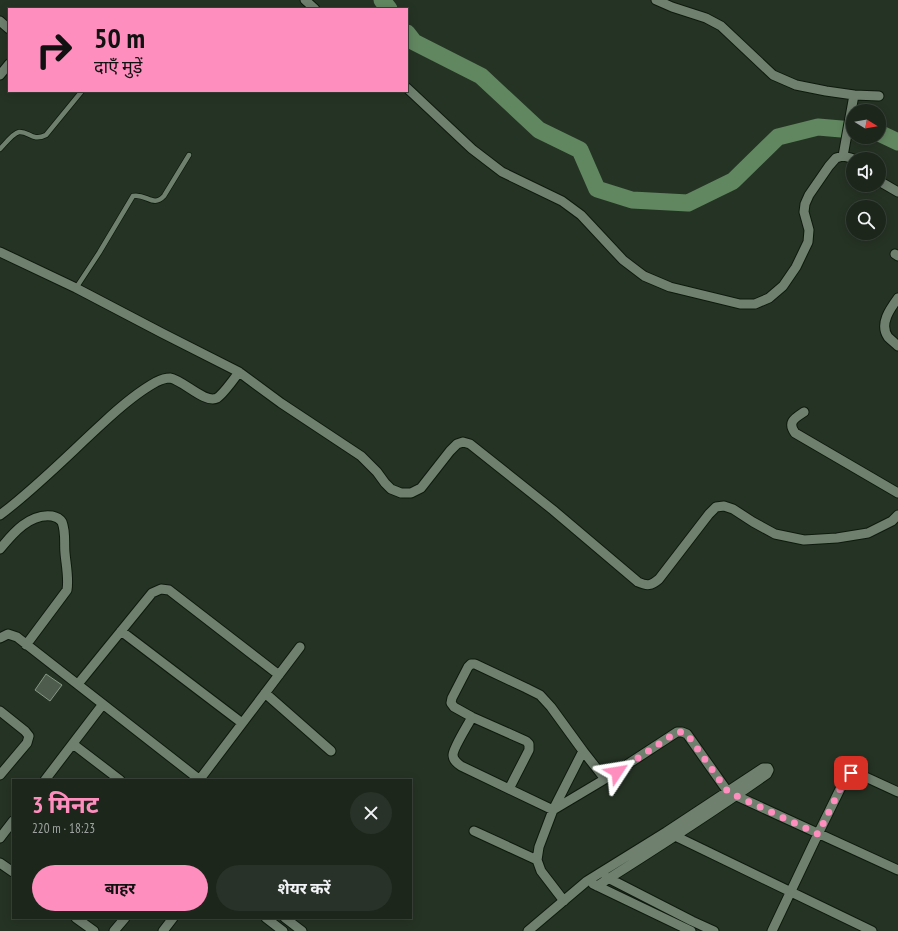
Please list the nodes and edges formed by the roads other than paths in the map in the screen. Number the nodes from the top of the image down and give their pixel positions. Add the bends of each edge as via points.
1 (305, 0) edge
2 (656, 0) edge
3 (314, 8) edge
4 (0, 21) edge
5 (8, 28) edge
6 (8, 65) edge
7 (0, 75) edge
8 (408, 89) edge
9 (81, 92) edge
10 (854, 95) junction
11 (879, 96) dead end
12 (0, 149) edge
13 (844, 154) joint
14 (188, 155) dead end
15 (886, 185) edge
16 (898, 192) edge
17 (0, 252) edge
18 (76, 288) junction
19 (898, 298) edge
20 (898, 346) edge
21 (239, 372) junction
22 (804, 412) dead end
23 (898, 493) edge
24 (0, 515) edge
25 (898, 515) edge
26 (0, 549) edge
27 (121, 631) junction
28 (0, 637) edge
29 (26, 645) junction
30 (300, 647) dead end
31 (278, 675) junction
32 (78, 684) junction
33 (265, 693) junction
34 (103, 704) junction
35 (0, 711) edge
36 (472, 717) junction
37 (242, 723) junction
38 (73, 744) junction
39 (331, 751) dead end
40 (583, 751) junction
41 (0, 775) edge
42 (46, 779) edge
43 (119, 779) edge
44 (199, 779) edge
45 (201, 779) edge
46 (605, 779) junction
47 (509, 789) junction
48 (728, 792) junction
49 (898, 792) edge
50 (736, 796) junction
51 (553, 810) junction
52 (12, 822) edge
53 (474, 831) dead end
54 (666, 832) junction
55 (818, 834) junction
56 (675, 836) junction
57 (0, 838) edge
58 (537, 860) junction
59 (0, 863) edge
60 (898, 870) edge
61 (12, 871) edge
62 (600, 873) junction
63 (609, 878) junction
64 (587, 881) junction
65 (597, 886) junction
66 (791, 891) junction
67 (564, 901) junction
68 (77, 919) edge
69 (124, 919) edge
70 (172, 919) edge
71 (267, 919) edge
72 (286, 919) edge
73 (690, 928) edge
74 (94, 931) edge
75 (114, 931) edge
76 (163, 931) edge
77 (283, 931) edge
78 (302, 931) edge
79 (528, 931) edge
80 (714, 931) edge
81 (772, 931) edge
82 (872, 931) edge

1 - 3 street
2 - 10 street via 721,26 773,75 796,85
4 - 5 street
6 - 7 street
8 - 13 street via 472,149 502,172 562,201 581,215 623,260 644,276 670,287 740,304 755,304 769,298 783,286 808,242 809,230 804,212 809,195 829,166
9 - 12 lane via 46,135 41,138 19,132
10 - 11 street
10 - 13 street
14 - 18 lane via 161,199 157,201 133,196
15 - 16 street
17 - 18 street
18 - 21 street
19 - 20 street via 886,318 885,328 888,337
21 - 24 street via 216,398 211,399 170,378 156,382 126,403
21 - 25 street via 361,456 391,489 401,493 412,493 421,488 457,444 470,444 638,582 645,585 653,584 659,579 716,507 733,509 775,534 804,540 868,533 892,521
22 - 23 street via 792,423 795,433
26 - 29 street via 24,523 50,516 62,521 67,590
27 - 31 street via 152,593 161,589 169,590
27 - 32 street
27 - 37 street
28 - 29 street via 8,634 17,637
29 - 32 street
30 - 31 street
31 - 33 street
32 - 34 street
33 - 37 street
33 - 39 street
34 - 38 street
34 - 44 street
35 - 41 street via 29,736 27,743
36 - 40 street via 451,703 468,667 475,664 540,695
36 - 47 street via 455,749 455,761
36 - 47 street via 529,744 529,750
37 - 45 street
38 - 42 street
38 - 43 street
40 - 46 street
40 - 51 street
46 - 48 street via 677,732 682,732 687,734
46 - 51 street
47 - 51 street
48 - 50 street
48 - 50 street via 764,768 768,768 768,774
48 - 54 street
49 - 55 street via 859,774 851,773 845,779
50 - 55 street
50 - 56 street
51 - 58 street via 539,847
52 - 57 street
53 - 58 street
54 - 56 street
54 - 62 street
55 - 60 street
55 - 66 street
56 - 63 street
56 - 66 street
58 - 67 street via 541,871
59 - 61 street
62 - 63 street
62 - 64 street
63 - 65 street
63 - 73 street
64 - 65 street
64 - 67 street
65 - 73 street
66 - 81 street
66 - 82 street
67 - 79 street
68 - 74 street
69 - 75 street
70 - 76 street
71 - 77 street
72 - 78 street
73 - 80 street

